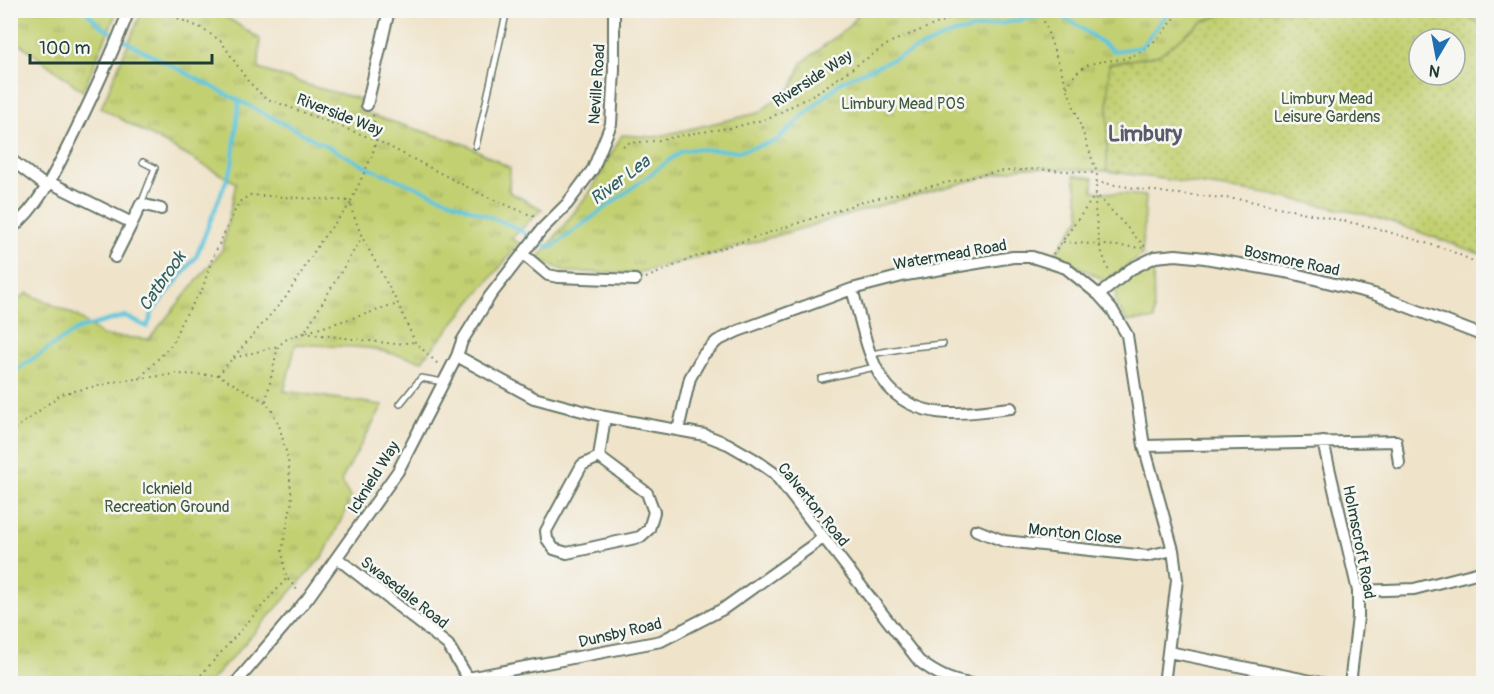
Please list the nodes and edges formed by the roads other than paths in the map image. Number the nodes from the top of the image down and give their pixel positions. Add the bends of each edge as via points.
1 (129, 10) edge
2 (389, 10) edge
3 (507, 10) edge
4 (614, 10) edge
5 (367, 105) road end
6 (476, 146) dead end
7 (10, 159) edge
8 (143, 162) dead end
9 (48, 185) junction
10 (141, 204) junction
11 (161, 209) dead end
12 (132, 223) junction
13 (10, 230) edge
14 (533, 243) joint
15 (523, 254) junction
16 (115, 257) dead end
17 (634, 280) road end
18 (852, 289) junction
19 (1099, 295) junction
20 (1484, 336) edge
21 (943, 344) dead end
22 (871, 354) junction
23 (457, 356) junction
24 (875, 367) junction
25 (445, 377) junction
26 (821, 379) dead end
27 (400, 404) dead end
28 (1011, 408) dead end
29 (605, 417) junction
30 (678, 430) junction
31 (1323, 442) junction
32 (1144, 446) junction
33 (599, 457) junction
34 (1399, 463) dead end
35 (976, 530) dead end
36 (823, 538) junction
37 (1173, 550) junction
38 (337, 558) junction
39 (1484, 571) edge
40 (1358, 591) junction
41 (1169, 652) junction
42 (468, 681) edge
43 (952, 682) edge
44 (1321, 683) edge
45 (235, 684) edge
46 (971, 684) edge
47 (1164, 684) edge
48 (1350, 684) edge

1 - 9 street via 96,90
2 - 5 street
3 - 6 lane
4 - 14 street, Neville Road via 611,124 593,169 567,204 539,226
7 - 9 street
8 - 10 lane via 155,168
9 - 12 street
9 - 13 street via 19,224
10 - 11 street
10 - 12 street
12 - 16 street
14 - 15 street, Icknield Way
15 - 17 street via 558,277
15 - 23 street, Icknield Way via 490,296
18 - 19 street, Watermead Road via 906,275 1032,257 1066,268
18 - 22 street
18 - 30 street, Watermead Road via 717,341 703,355 690,378
19 - 20 street, Bosmore Road via 1142,262 1155,257 1205,258 1290,273 1374,294
19 - 32 street, Watermead Road via 1128,335
21 - 22 lane
22 - 24 street
23 - 25 street, Icknield Way
23 - 29 street, Calverton Road via 534,398
24 - 26 lane
24 - 28 street via 886,387 927,411
25 - 27 lane via 421,378
25 - 38 street, Icknield Way via 399,471
29 - 30 street, Calverton Road
29 - 33 street
30 - 36 street, Calverton Road via 728,444 774,473
31 - 32 street
31 - 34 street via 1396,441
31 - 40 street, Holmscroft Road
32 - 37 street, Watermead Road
33 - 33 street via 646,493 654,512 649,529 640,537 567,553 554,549 546,531 582,465
35 - 37 street, Monton Close via 1004,541 1147,556
36 - 42 street, Dunsby Road via 723,609 662,641
36 - 43 street, Calverton Road via 919,661
37 - 41 street, Watermead Road via 1177,580
38 - 42 street, Swasedale Road via 448,645
38 - 45 street, Icknield Way
39 - 40 street via 1414,589
40 - 48 street, Holmscroft Road
41 - 44 street
41 - 47 street, Watermead Road
43 - 46 street, Calverton Road

